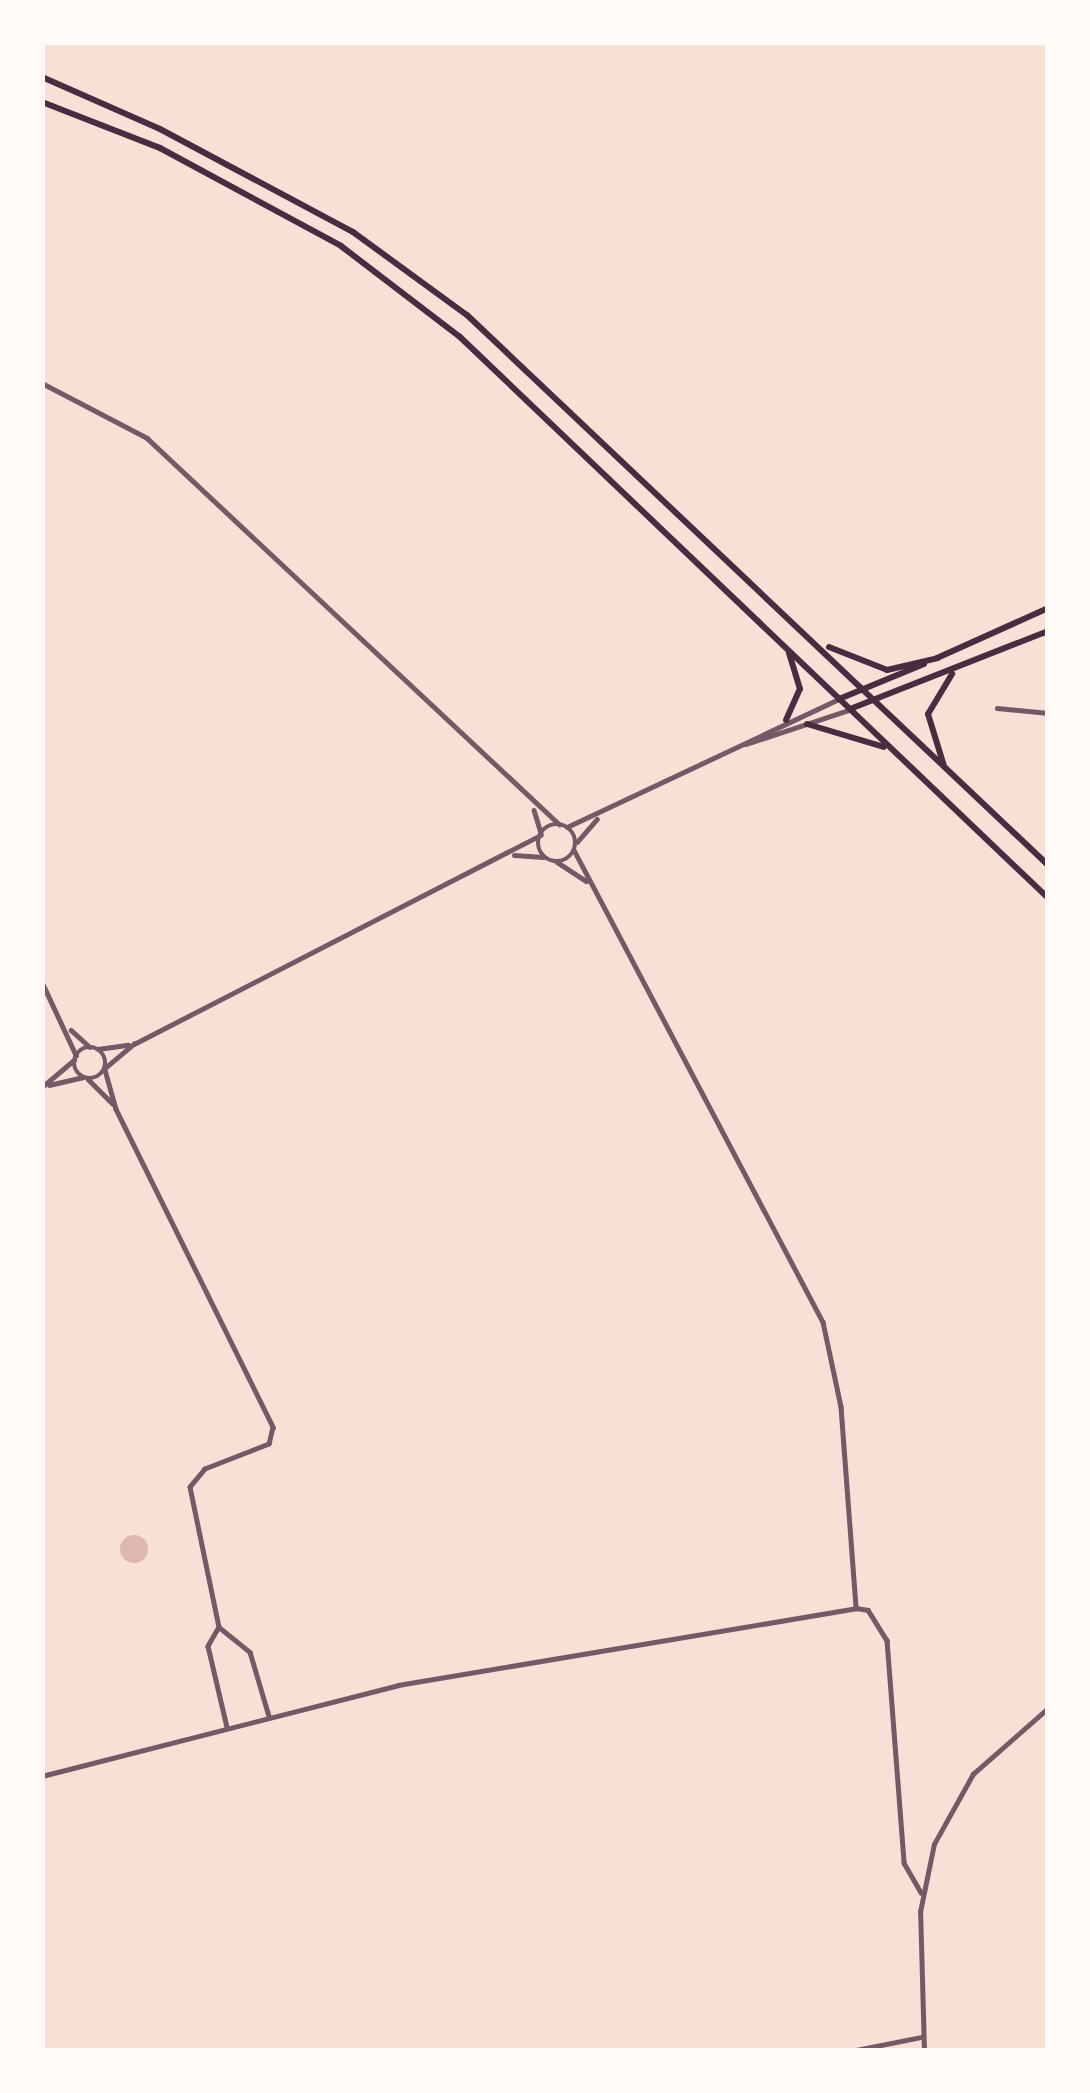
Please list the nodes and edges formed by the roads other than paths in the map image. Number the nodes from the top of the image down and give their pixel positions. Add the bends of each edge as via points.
1 (42, 77) edge
2 (42, 102) edge
3 (46, 385) edge
4 (42, 393) edge
5 (1048, 608) edge
6 (1048, 632) edge
7 (817, 641) junction
8 (788, 650) junction
9 (938, 658) junction
10 (952, 674) junction
11 (867, 688) junction
12 (839, 699) junction
13 (879, 701) junction
14 (997, 708) dead end
15 (850, 710) junction
16 (1048, 713) edge
17 (787, 720) junction
18 (807, 724) junction
19 (887, 749) junction
20 (729, 750) junction
21 (945, 769) junction
22 (531, 806) junction
23 (601, 815) junction
24 (563, 825) junction
25 (540, 834) junction
26 (575, 848) junction
27 (502, 858) junction
28 (545, 858) junction
29 (557, 862) junction
30 (1048, 865) edge
31 (590, 885) junction
32 (1048, 898) edge
33 (42, 982) edge
34 (67, 1025) junction
35 (134, 1044) junction
36 (90, 1047) junction
37 (98, 1049) junction
38 (75, 1058) junction
39 (105, 1069) junction
40 (85, 1078) junction
41 (43, 1087) edge
42 (116, 1108) junction
43 (856, 1608) junction
44 (219, 1627) junction
45 (1048, 1708) edge
46 (270, 1716) junction
47 (227, 1727) junction
48 (42, 1776) edge
49 (921, 1892) junction
50 (923, 2037) junction
51 (851, 2051) edge
52 (924, 2051) edge

1 - 7 main road via 179,139 353,232 421,279 500,342
2 - 8 main road via 160,148 341,246 490,365
3 - 4 street
3 - 22 street via 162,452
5 - 9 main road
6 - 10 main road
7 - 9 main road via 887,670
7 - 11 main road
8 - 12 main road
8 - 17 main road via 800,689
9 - 11 main road
10 - 13 main road
10 - 21 main road via 928,714
11 - 12 main road
11 - 13 main road
12 - 15 main road
12 - 17 street
13 - 15 main road
13 - 21 main road
14 - 16 street
15 - 18 street
15 - 19 main road
17 - 20 street
18 - 19 main road
18 - 20 street
19 - 32 main road
20 - 23 street
21 - 30 main road
22 - 24 street
22 - 25 street
23 - 24 street
23 - 26 street
24 - 25 street
24 - 26 street
25 - 27 street
25 - 28 street
26 - 29 street
26 - 31 street
27 - 28 street
27 - 35 street
28 - 29 street
29 - 31 street
31 - 43 street via 823,1322 841,1407
33 - 34 street
34 - 36 street
34 - 38 street
35 - 37 street
35 - 39 street
36 - 37 street
36 - 38 street
37 - 39 street
38 - 40 street
38 - 41 street
39 - 40 street
39 - 42 street
40 - 41 street
40 - 42 street
42 - 44 street via 273,1427 269,1444 205,1469 190,1487
43 - 46 street via 398,1685
43 - 49 street via 868,1610 887,1640 904,1863
44 - 46 street via 250,1652
44 - 47 street via 208,1646
45 - 49 street via 962,1789
46 - 47 street
47 - 48 street
49 - 50 street
50 - 51 street
50 - 52 street

